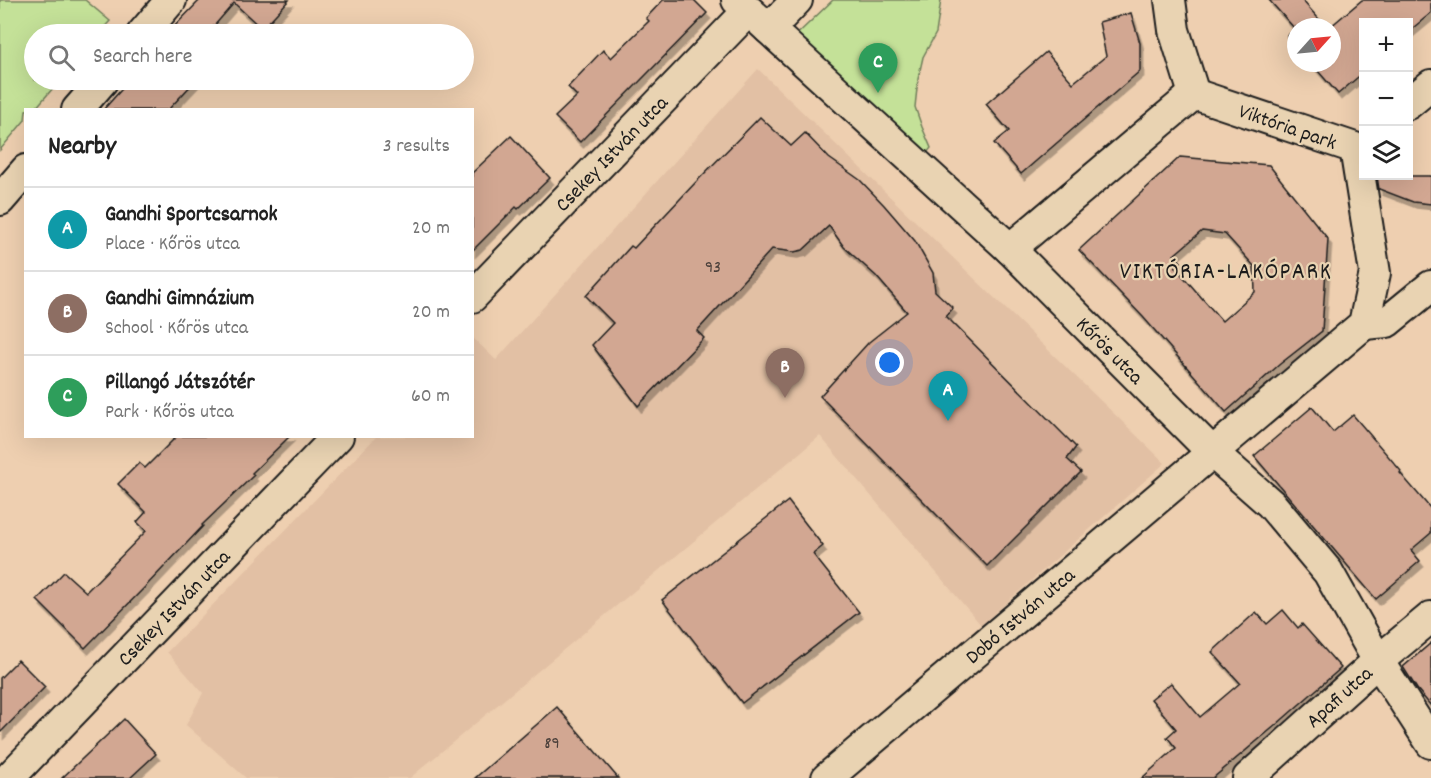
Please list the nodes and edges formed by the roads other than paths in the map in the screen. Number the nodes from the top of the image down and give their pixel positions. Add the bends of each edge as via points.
1 (171, 0) edge
2 (797, 0) edge
3 (1170, 0) edge
4 (751, 13) edge
5 (151, 24) edge
6 (1431, 85) edge
7 (94, 90) edge
8 (1194, 94) junction
9 (1413, 100) edge
10 (79, 108) edge
11 (1359, 145) edge
12 (24, 172) edge
13 (1363, 180) edge
14 (0, 200) edge
15 (1010, 249) junction
16 (1431, 286) edge
17 (474, 295) edge
18 (1364, 324) junction
19 (336, 438) edge
20 (1213, 453) junction
21 (1431, 617) edge
22 (1378, 661) junction
23 (1431, 743) edge
24 (9, 778) edge
25 (827, 778) edge
26 (1248, 778) edge

1 - 5 street
2 - 4 street, Csekey István utca
3 - 8 street via 1174,30
4 - 15 street, Kőrös utca
4 - 17 street, Csekey István utca
6 - 9 street
7 - 10 street
8 - 11 street, Viktória park
8 - 15 street
12 - 14 street
13 - 18 street, Viktória park via 1375,273
15 - 20 street, Kőrös utca
16 - 18 street via 1386,322
18 - 20 street
19 - 24 street, Csekey István utca
20 - 22 street, Kőrös utca via 1271,504 1328,572
20 - 25 street, Dobó István utca
21 - 22 street, Apafi utca
22 - 23 street, Kőrös utca
22 - 26 street, Apafi utca

